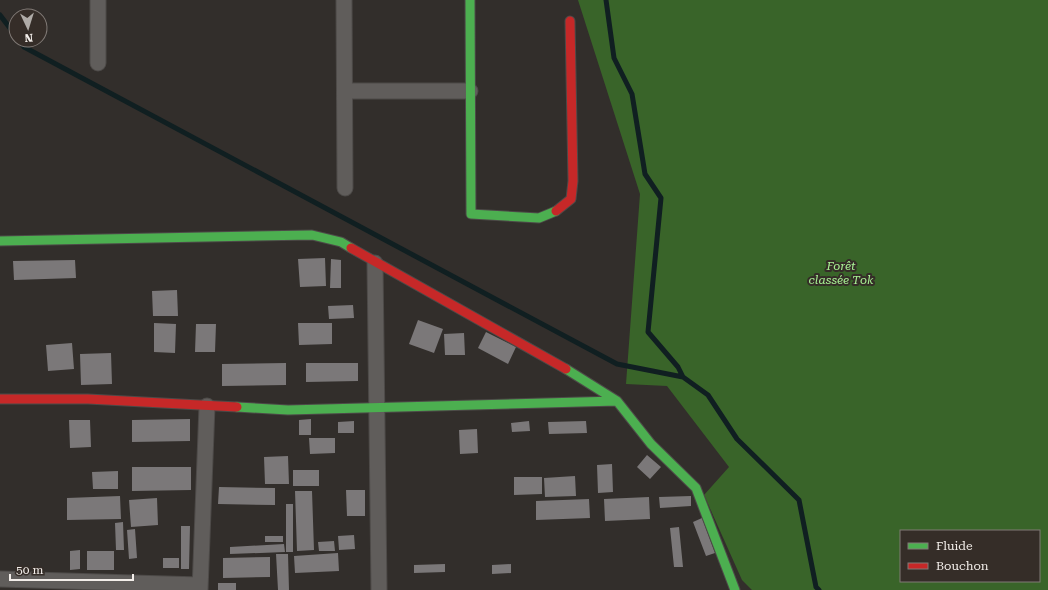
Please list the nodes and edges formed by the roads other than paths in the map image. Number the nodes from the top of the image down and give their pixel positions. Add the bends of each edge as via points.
1 (98, 0) edge
2 (344, 0) edge
3 (470, 0) edge
4 (570, 21) dead end
5 (98, 63) dead end
6 (345, 91) junction
7 (470, 91) junction
8 (346, 188) dead end
9 (0, 241) edge
10 (375, 263) junction
11 (0, 399) edge
12 (617, 401) junction
13 (207, 406) junction
14 (377, 408) junction
15 (0, 579) edge
16 (200, 587) edge
17 (379, 590) edge
18 (735, 590) edge

1 - 5 street
2 - 6 street
3 - 7 street
4 - 7 street via 573,181 571,198 557,211 539,218 471,214
6 - 7 street
6 - 8 street
9 - 10 street via 312,235 341,242
10 - 12 street via 544,356
10 - 14 street
11 - 13 street via 88,399
12 - 14 street
12 - 18 street via 650,444 696,488
13 - 14 street via 288,410
13 - 16 street
14 - 17 street
15 - 16 street

